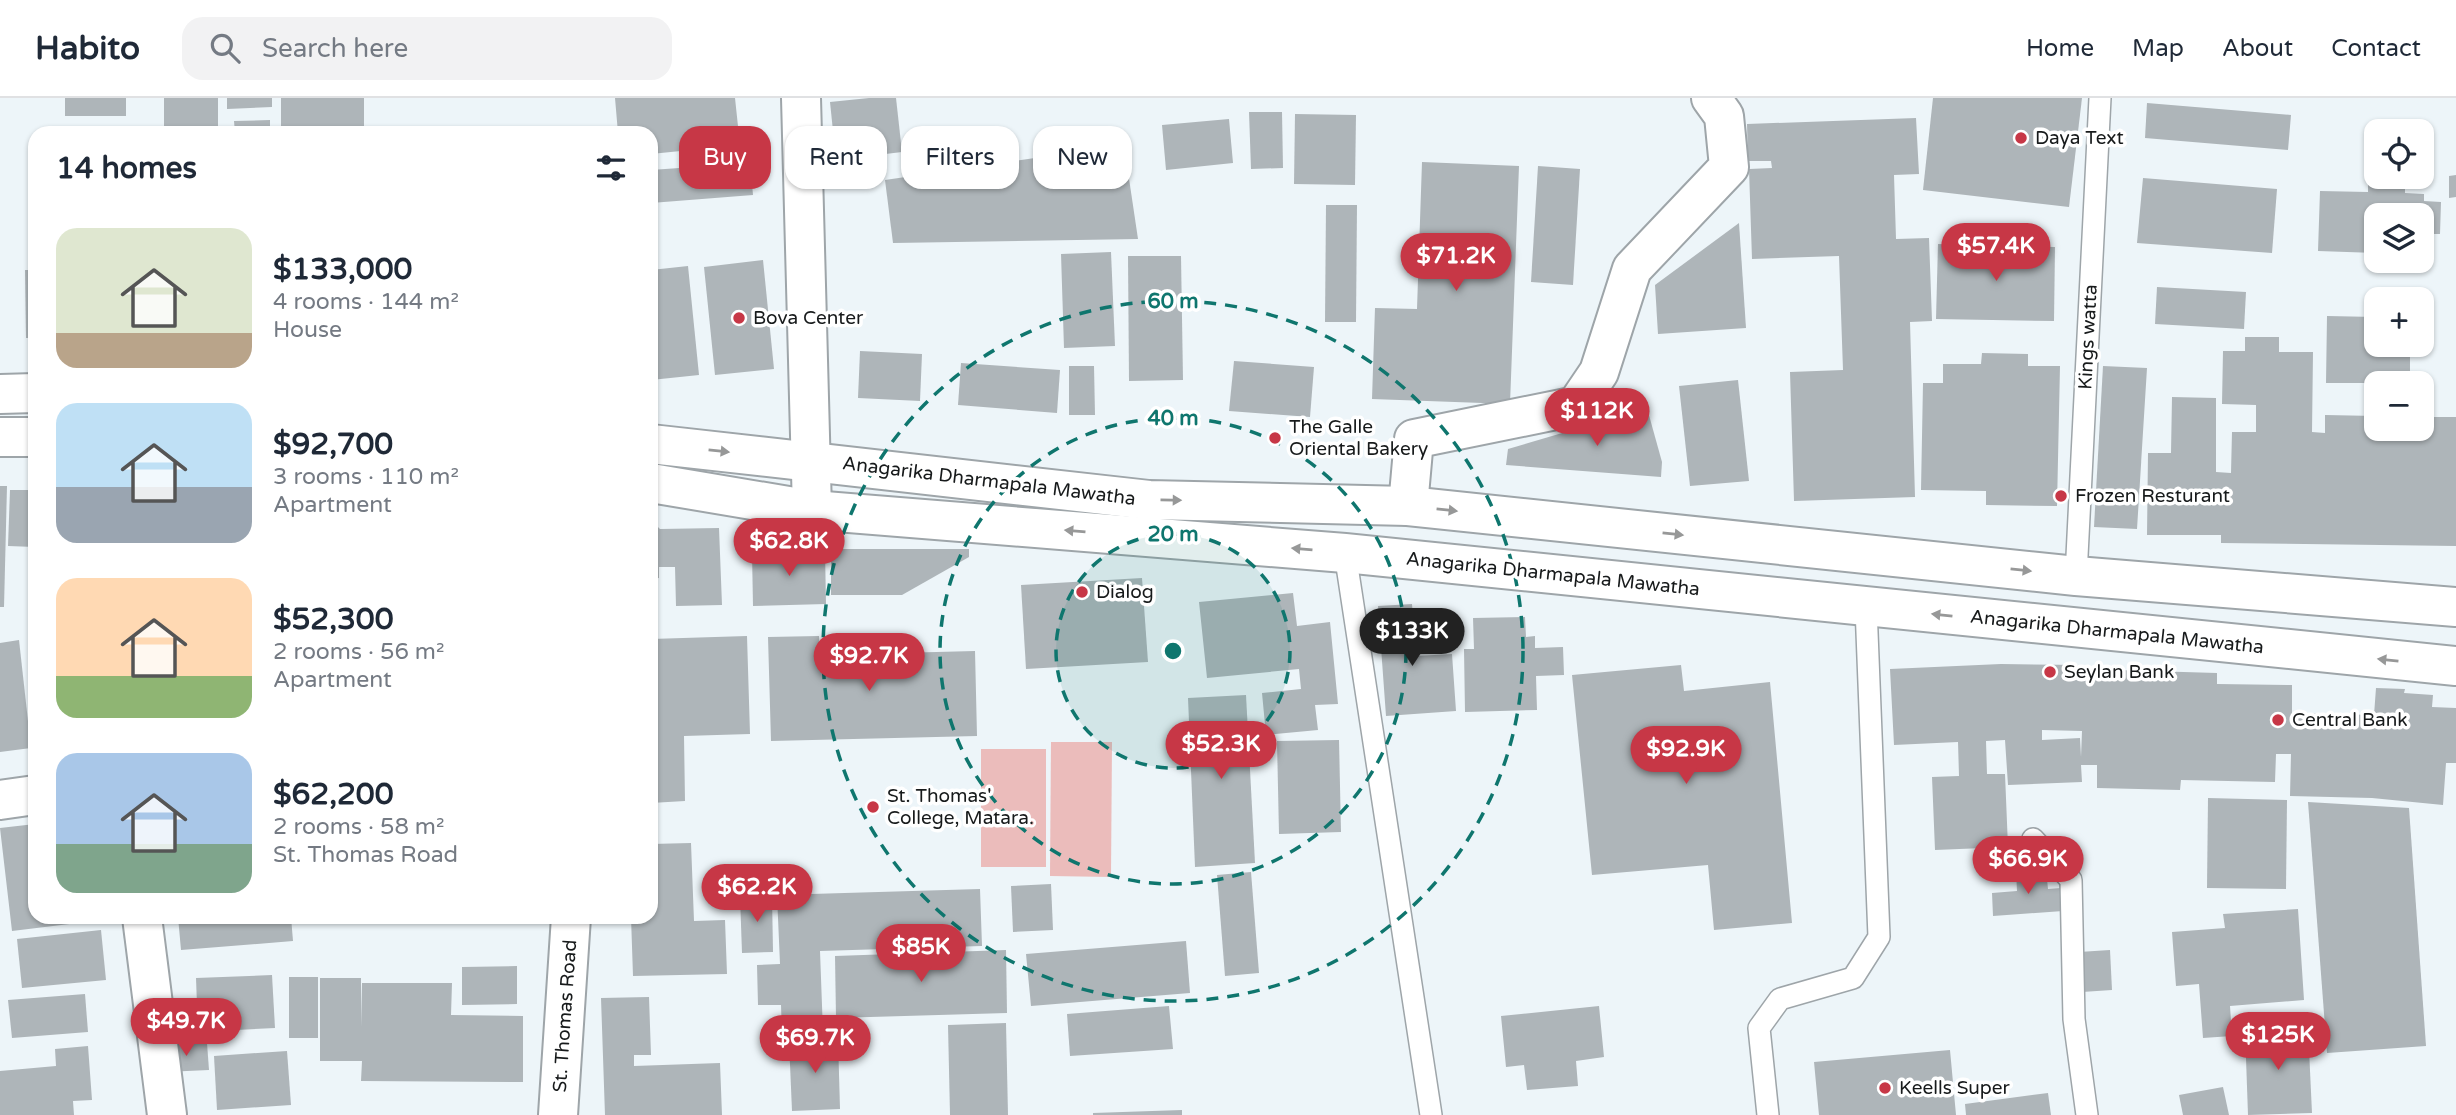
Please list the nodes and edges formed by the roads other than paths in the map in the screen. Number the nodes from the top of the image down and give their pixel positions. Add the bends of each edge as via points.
1 (801, 98) edge
2 (1711, 98) edge
3 (2100, 98) edge
4 (28, 393) edge
5 (0, 394) edge
6 (0, 437) edge
7 (28, 437) edge
8 (658, 445) edge
9 (811, 461) junction
10 (658, 484) edge
11 (1408, 506) junction
12 (812, 510) junction
13 (1345, 553) junction
14 (2076, 576) junction
15 (1866, 607) junction
16 (2456, 607) edge
17 (2456, 666) edge
18 (28, 796) edge
19 (0, 800) edge
20 (2033, 839) dead end
21 (143, 924) edge
22 (571, 924) edge
23 (167, 1115) edge
24 (558, 1115) edge
25 (1431, 1115) edge
26 (1768, 1115) edge
27 (2087, 1115) edge

1 - 9 main road
2 - 11 main road via 1724,116 1729,167 1632,269 1599,372 1576,406 1414,439
3 - 14 lane, Kings watta
4 - 5 main road
6 - 7 main road
8 -> 9 main road, Anagarika Dharmapala Mawatha
9 -> 11 main road, Anagarika Dharmapala Mawatha via 1149,500
9 - 12 main road
10 - 12 main road, Anagarika Dharmapala Mawatha
11 -> 14 main road, Anagarika Dharmapala Mawatha
13 -> 12 main road, Anagarika Dharmapala Mawatha
13 - 15 main road, Anagarika Dharmapala Mawatha
13 - 25 lane
14 - 16 main road, Anagarika Dharmapala Mawatha
17 -> 15 main road, Anagarika Dharmapala Mawatha
15 - 26 lane via 1879,937 1853,978 1780,999 1759,1028
18 - 19 main road
20 - 27 lane via 2071,880 2074,1019
21 - 23 main road
22 - 24 main road, St. Thomas Road

